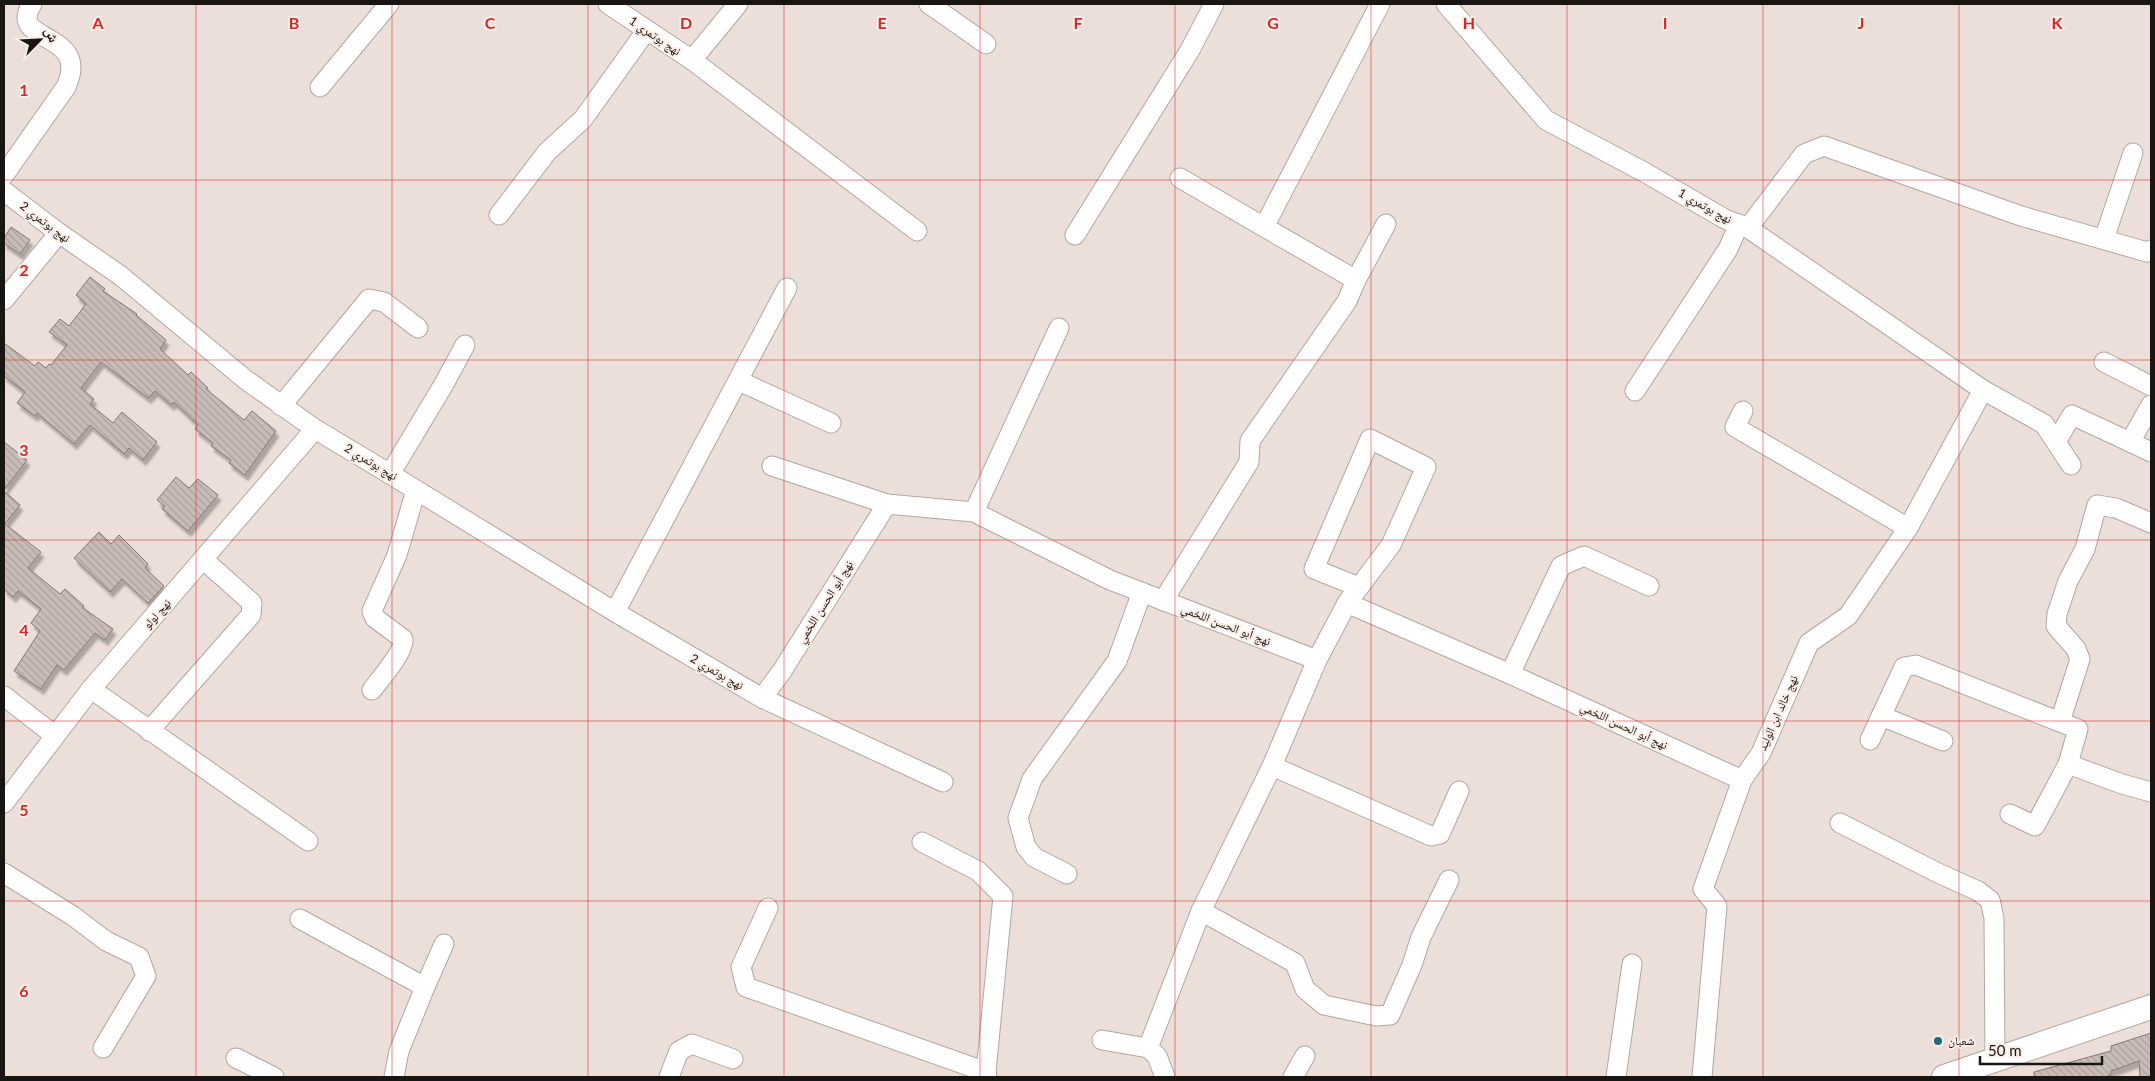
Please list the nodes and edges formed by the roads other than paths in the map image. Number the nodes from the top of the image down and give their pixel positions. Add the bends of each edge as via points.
1 (32, 4) edge
2 (389, 4) edge
3 (608, 4) edge
4 (738, 4) edge
5 (929, 4) edge
6 (1214, 4) edge
7 (1380, 4) edge
8 (1446, 4) edge
9 (646, 31) junction
10 (986, 44) dead end
11 (692, 60) junction
12 (320, 87) dead end
13 (2133, 153) dead end
14 (4, 175) edge
15 (1180, 178) dead end
16 (4, 191) edge
17 (499, 215) dead end
18 (1386, 224) dead end
19 (1743, 226) junction
20 (1264, 227) junction
21 (917, 231) dead end
22 (59, 233) junction
23 (1074, 235) dead end
24 (2104, 239) junction
25 (2151, 250) edge
26 (1356, 280) junction
27 (787, 288) dead end
28 (4, 300) edge
29 (418, 328) dead end
30 (1059, 328) dead end
31 (465, 345) dead end
32 (2104, 362) dead end
33 (739, 381) junction
34 (2151, 386) edge
35 (1983, 390) junction
36 (1634, 391) dead end
37 (2151, 405) edge
38 (281, 406) junction
39 (1743, 410) dead end
40 (831, 422) dead end
41 (315, 430) junction
42 (2056, 442) junction
43 (2130, 442) junction
44 (2151, 452) edge
45 (2071, 465) dead end
46 (772, 466) dead end
47 (390, 474) junction
48 (416, 490) junction
49 (888, 504) junction
50 (974, 512) junction
51 (2151, 523) edge
52 (1908, 528) junction
53 (204, 560) junction
54 (1649, 586) dead end
55 (1359, 587) junction
56 (1142, 592) junction
57 (1163, 601) junction
58 (1347, 603) junction
59 (615, 612) junction
60 (1317, 660) junction
61 (1510, 674) junction
62 (91, 690) junction
63 (372, 690) dead end
64 (4, 696) edge
65 (762, 698) junction
66 (1881, 716) junction
67 (2060, 722) junction
68 (149, 731) junction
69 (54, 735) junction
70 (1870, 740) dead end
71 (1942, 741) dead end
72 (2068, 764) junction
73 (1272, 766) junction
74 (1742, 780) junction
75 (943, 782) dead end
76 (1459, 791) dead end
77 (2151, 792) edge
78 (4, 803) edge
79 (2010, 814) dead end
80 (1840, 823) dead end
81 (308, 841) dead end
82 (922, 842) dead end
83 (4, 872) edge
84 (1067, 874) dead end
85 (1449, 880) dead end
86 (768, 908) dead end
87 (1201, 911) junction
88 (300, 919) dead end
89 (444, 944) dead end
90 (1632, 964) dead end
91 (425, 987) junction
92 (2151, 1007) edge
93 (1102, 1040) dead end
94 (103, 1048) dead end
95 (1148, 1048) junction
96 (1305, 1056) dead end
97 (236, 1058) dead end
98 (733, 1059) dead end
99 (1994, 1060) junction
100 (986, 1074) edge
101 (274, 1077) edge
102 (394, 1077) edge
103 (669, 1077) edge
104 (1166, 1077) edge
105 (1293, 1077) edge
106 (1616, 1077) edge
107 (1702, 1077) edge
108 (1944, 1077) edge

1 - 14 street via 26,15 27,22 33,30 65,49 71,70 66,87
2 - 12 street
3 - 9 street, نهج بوتمري 1
4 - 11 street, نهج بوتمري 1
5 - 10 street
6 - 23 street via 1190,50
7 - 20 street
8 - 19 street, نهج بوتمري 1 via 1546,120
9 - 11 street, نهج بوتمري 1
9 - 17 street via 583,119 547,152
11 - 21 street
13 - 24 street
15 - 20 street
16 - 22 street, نهج بوتمري 2
18 - 26 street
19 - 24 street via 1804,154 1824,146 2021,216
19 - 35 street, نهج بوتمري 1
19 - 36 street
20 - 26 street
22 - 28 street
22 - 38 street, نهج بوتمري 2 via 121,276
24 - 25 street via 2147,252
26 - 57 street via 1348,301 1250,441 1249,462
27 - 33 street
29 - 38 street via 384,302 369,299
30 - 50 street
31 - 47 street
32 - 34 street
33 - 40 street
33 - 59 street
35 - 42 street, نهج بوتمري 1 via 2044,424
35 - 52 street, نهج خالد ابن الوليد
37 - 43 street
38 - 41 street, نهج بوتمري 2
39 - 52 street via 1735,427
41 - 47 street, نهج بوتمري 2
41 - 53 street, نهج لولو
42 - 43 street via 2072,415
42 - 45 street, نهج بوتمري 1
43 - 44 street
46 - 49 street
47 - 48 street, نهج بوتمري 2
48 - 59 street, نهج بوتمري 2
48 - 63 street via 397,556 372,611 404,642
49 - 50 street, نهج أبو الحسن اللخمي
49 - 65 street, نهج أبو الحسن اللخمي
50 - 56 street, نهج أبو الحسن اللخمي via 1110,580
51 - 67 street via 2116,508 2097,505 2085,549 2068,581 2057,614 2056,626 2076,648 2080,658
52 - 74 street, نهج خالد ابن الوليد via 1848,616 1809,643 1761,753
53 - 62 street, نهج لولو
53 - 68 street via 252,603 251,615
54 - 61 street via 1584,556 1561,566
55 - 55 street via 1391,545 1426,467 1370,439 1314,569
55 - 58 street
56 - 57 street, نهج أبو الحسن اللخمي
56 - 84 street via 1117,661 1032,779 1018,818 1026,848 1034,857
57 - 60 street, نهج أبو الحسن اللخمي
58 - 60 street
58 - 61 street, نهج أبو الحسن اللخمي
59 - 65 street, نهج بوتمري 2
60 - 73 street
61 - 74 street, نهج أبو الحسن اللخمي
62 - 68 street
62 - 69 street, نهج لولو
64 - 69 street
65 - 75 street, نهج بوتمري 2
66 - 67 street via 1904,667 1916,665
66 - 70 street
66 - 71 street
67 - 72 street via 2078,729
68 - 81 street
69 - 78 street, نهج لولو
72 - 77 street
72 - 79 street via 2035,826
73 - 76 street via 1435,837 1440,834
73 - 87 street
74 - 107 street, نهج خالد ابن الوليد via 1703,889 1717,906
80 - 99 street via 1978,890 1990,900 1994,918
82 - 100 street via 978,870 1004,896
83 - 94 street via 106,941 139,957 146,976
85 - 87 street via 1421,937 1390,1015 1376,1016 1324,1005 1305,988 1295,963
86 - 100 street via 741,967 746,987
87 - 95 street
88 - 91 street
89 - 91 street
90 - 106 street
91 - 102 street via 399,1051
92 - 99 main road
93 - 95 street
95 - 104 street via 1157,1056
96 - 105 street
97 - 101 street
98 - 103 street via 692,1044 679,1051
99 - 108 main road

